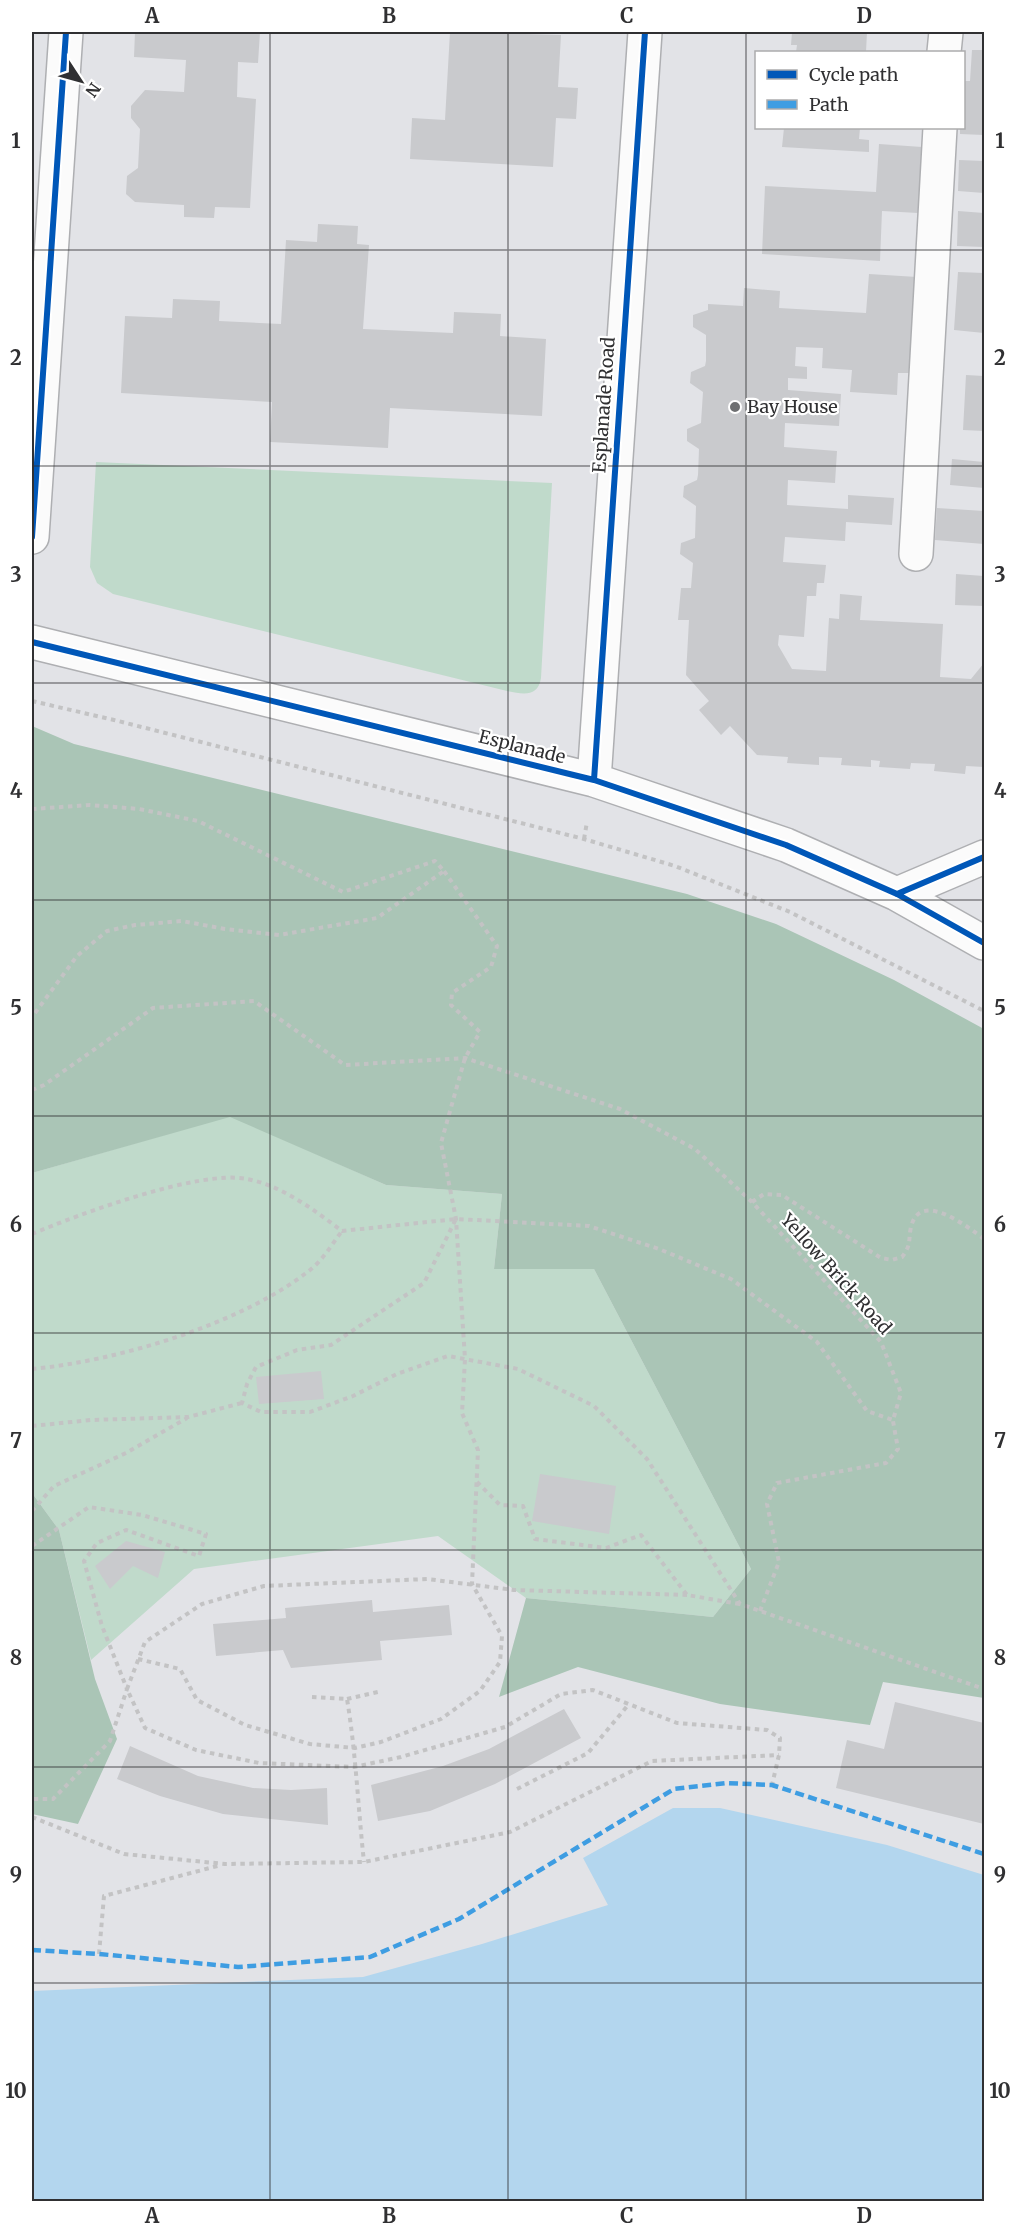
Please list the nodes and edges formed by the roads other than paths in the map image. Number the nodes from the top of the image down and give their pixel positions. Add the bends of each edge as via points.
1 (66, 32) edge
2 (645, 32) edge
3 (946, 32) edge
4 (944, 51) edge
5 (940, 129) edge
6 (32, 537) edge
7 (916, 554) dead end
8 (32, 642) edge
9 (594, 780) junction
10 (984, 857) edge
11 (897, 894) junction
12 (984, 944) edge

1 - 6 street
2 - 9 street, Esplanade Road
3 - 4 street
5 - 7 street
8 - 9 street, Esplanade
9 - 11 street, Esplanade via 786,845
10 - 11 street
11 - 12 street, Esplanade

